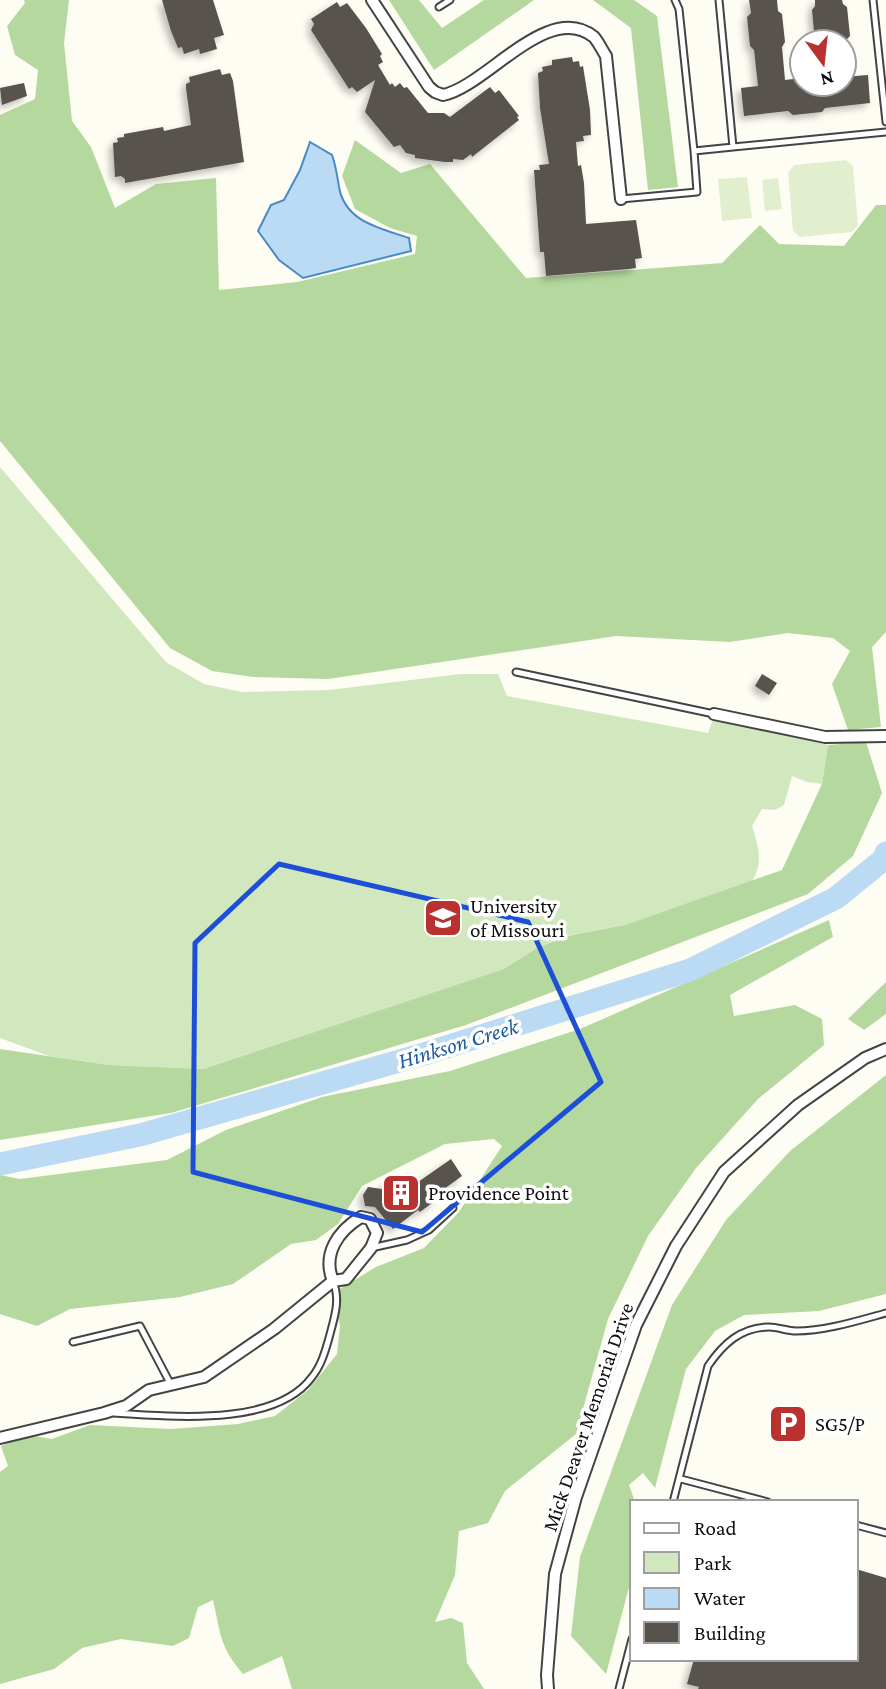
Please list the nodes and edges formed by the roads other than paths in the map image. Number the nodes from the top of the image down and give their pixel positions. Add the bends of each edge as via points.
1 (372, 0) edge
2 (450, 0) edge
3 (675, 0) edge
4 (719, 0) edge
5 (873, 0) edge
6 (439, 8) dead end
7 (886, 122) edge
8 (886, 132) edge
9 (733, 146) junction
10 (694, 151) junction
11 (621, 199) joint
12 (516, 672) dead end
13 (714, 714) joint
14 (886, 736) edge
15 (886, 1049) edge
16 (453, 1208) dead end
17 (371, 1248) junction
18 (333, 1281) junction
19 (886, 1313) edge
20 (73, 1342) dead end
21 (172, 1386) junction
22 (104, 1413) junction
23 (0, 1438) edge
24 (681, 1479) junction
25 (674, 1500) edge
26 (760, 1500) edge
27 (858, 1526) edge
28 (886, 1533) edge
29 (630, 1647) edge
30 (548, 1689) edge
31 (619, 1689) edge

1 - 11 street via 429,86 443,95 461,88 543,27 567,23 582,27 606,56
2 - 6 lane
3 - 10 lane via 680,9
4 - 9 lane
5 - 7 lane
8 - 9 lane
9 - 10 lane
10 - 11 lane via 697,192
12 - 13 lane
13 - 14 street via 809,735
15 - 30 street, Mick Deaver Memorial Drive via 865,1058 798,1105 724,1172 676,1246 636,1325 576,1497 555,1574
16 - 17 lane via 429,1230
17 - 18 street via 346,1279
17 - 18 street via 375,1225 361,1217 336,1241 328,1264
18 - 21 street via 204,1377
18 - 22 lane via 338,1304 324,1355 312,1379 287,1399 248,1413
19 - 24 lane via 795,1331 768,1326 741,1332 720,1348 708,1366
20 - 21 lane via 139,1326
21 - 22 street via 149,1390 126,1406
22 - 23 street
24 - 25 lane
24 - 26 lane
27 - 28 lane
29 - 31 lane

